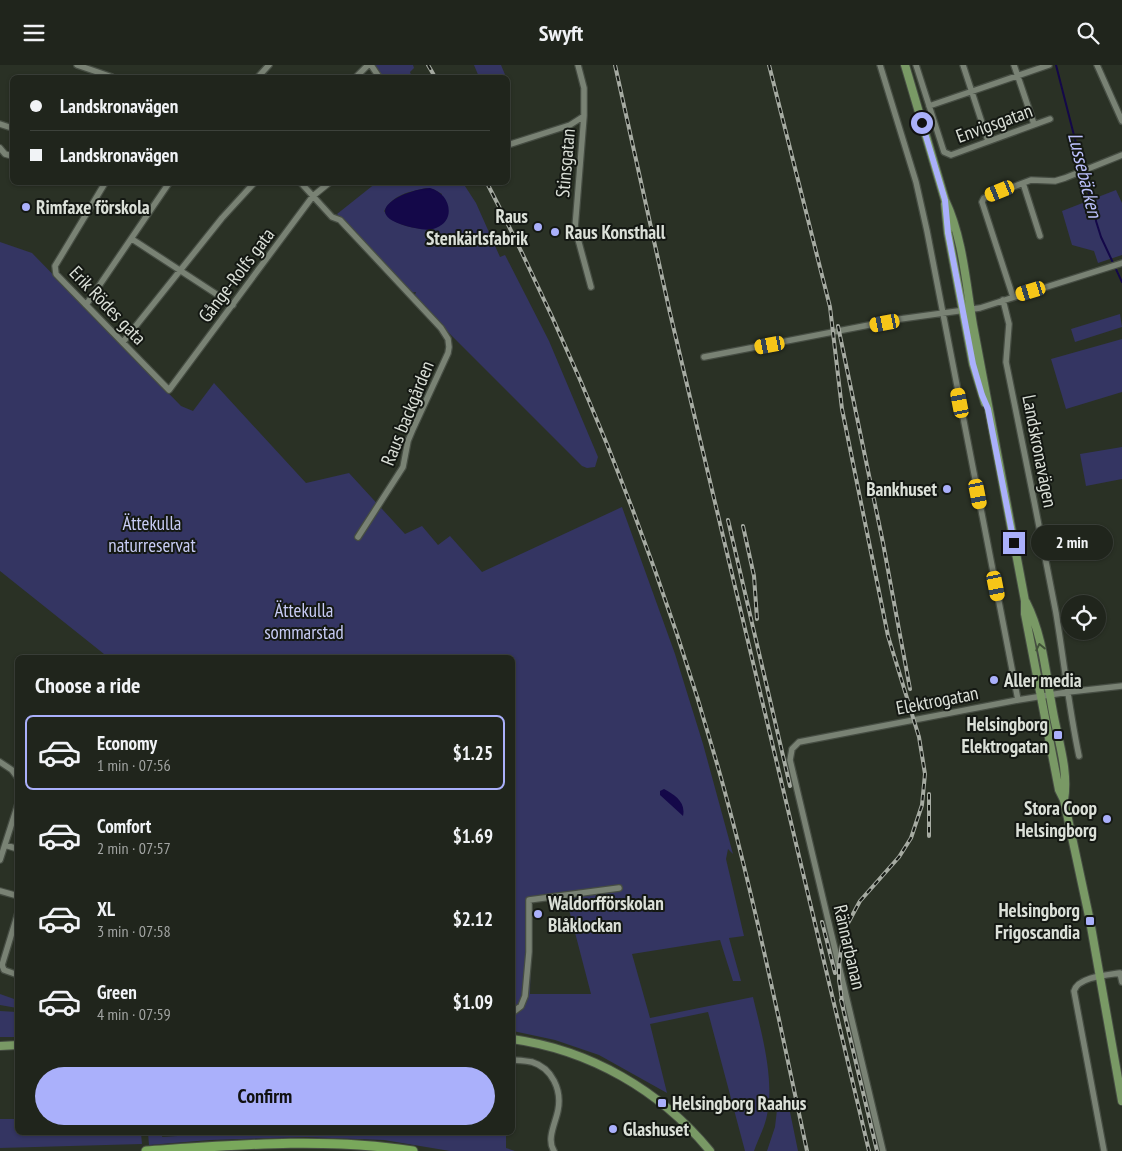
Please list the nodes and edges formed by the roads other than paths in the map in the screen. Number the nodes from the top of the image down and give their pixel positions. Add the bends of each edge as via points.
1 (77, 65) edge
2 (269, 65) edge
3 (369, 65) edge
4 (578, 65) edge
5 (880, 65) edge
6 (904, 65) edge
7 (916, 65) edge
8 (963, 65) edge
9 (1014, 65) edge
10 (1049, 65) edge
11 (1097, 65) edge
12 (106, 75) edge
13 (260, 75) edge
14 (358, 75) edge
15 (377, 75) edge
16 (1017, 75) junction
17 (972, 90) junction
18 (929, 106) junction
19 (584, 116) junction
20 (1050, 119) dead end
21 (1122, 121) edge
22 (1034, 124) junction
23 (988, 141) junction
24 (510, 144) edge
25 (1122, 155) edge
26 (1023, 183) junction
27 (104, 185) edge
28 (168, 185) edge
29 (252, 185) edge
30 (303, 185) edge
31 (327, 185) edge
32 (313, 196) junction
33 (1040, 236) dead end
34 (132, 239) junction
35 (1120, 263) edge
36 (181, 269) junction
37 (591, 287) dead end
38 (1013, 297) junction
39 (1003, 300) junction
40 (86, 305) junction
41 (233, 305) junction
42 (967, 310) junction
43 (942, 313) junction
44 (122, 342) junction
45 (704, 357) dead end
46 (169, 390) joint
47 (358, 537) dead end
48 (1025, 601) junction
49 (1122, 686) edge
50 (1068, 692) junction
51 (1050, 695) junction
52 (1040, 697) junction
53 (1018, 700) junction
54 (792, 749) joint
55 (1079, 756) dead end
56 (0, 762) edge
57 (15, 774) edge
58 (1064, 800) junction
59 (15, 813) edge
60 (5, 845) junction
61 (15, 848) edge
62 (0, 860) edge
63 (619, 888) dead end
64 (0, 891) edge
65 (15, 895) edge
66 (15, 923) edge
67 (15, 974) edge
68 (1099, 977) junction
69 (1122, 982) edge
70 (515, 1011) edge
71 (515, 1040) edge
72 (15, 1045) edge
73 (0, 1046) edge
74 (515, 1060) edge
75 (1122, 1101) edge
76 (146, 1151) edge
77 (413, 1151) edge
78 (554, 1151) edge
79 (710, 1151) edge
80 (883, 1151) edge
81 (1104, 1151) edge

1 - 12 street
2 - 13 street
3 - 14 street
3 - 15 street
4 - 19 street, Stinsgatan via 584,88
5 - 43 street via 916,182
6 - 42 main road via 952,216
7 - 18 street
8 - 17 street
9 - 16 street
10 - 16 street
11 - 21 street
16 - 17 street
16 - 22 street
17 - 18 street
17 - 23 street
18 - 23 street, Envigsgatan via 944,153 948,155
19 - 24 street, Stinsgatan via 570,125
19 - 37 street, Stinsgatan via 575,228
20 - 22 street, Envigsgatan
22 - 23 street, Envigsgatan
25 - 26 street via 1055,181 1030,180
26 - 33 street
26 - 38 street via 984,198 982,202
27 - 40 street, Erik Rödes gata via 55,266 56,273
28 - 34 street
29 - 36 street
30 - 32 street, Raus backgården
31 - 32 street, Gånge-Rolfs gata
32 - 41 street, Gånge-Rolfs gata
32 - 47 street, Raus backgården via 332,217 340,220 441,328 449,347 408,441 403,467
34 - 36 street
34 - 40 street
35 - 38 street
36 - 41 street
36 - 44 street
38 - 39 street
39 - 42 street
39 - 50 street, Landskronavägen via 1009,324 1006,362
40 - 44 street, Erik Rödes gata
41 - 46 street, Gånge-Rolfs gata
42 - 43 street
42 - 48 main road via 973,364 988,409
43 - 45 street
43 - 53 street
44 - 46 street, Erik Rödes gata
51 -> 48 main road via 1038,634
48 - 52 main road
49 - 50 street, Elektrogatan
50 - 51 street, Elektrogatan
50 - 55 street, Landskronavägen
51 - 52 street, Elektrogatan
51 - 58 main road via 1064,771
52 - 53 street, Elektrogatan
52 - 58 main road via 1059,790
53 - 54 street, Elektrogatan via 799,742
54 - 80 street, Rännarbanan via 790,761
56 - 57 street
58 - 68 main road
59 - 60 street
60 - 61 street
60 - 62 street
63 - 70 street via 529,900 525,996
64 - 65 street
66 - 67 street via 2,965 4,970
68 - 69 street via 1120,973
68 - 75 main road
68 - 81 street via 1080,982 1074,995
71 - 79 main road via 566,1052 619,1074 666,1106
72 - 73 main road
74 - 78 street via 538,1065 556,1085 559,1106 551,1138
76 - 77 highway via 327,1143

